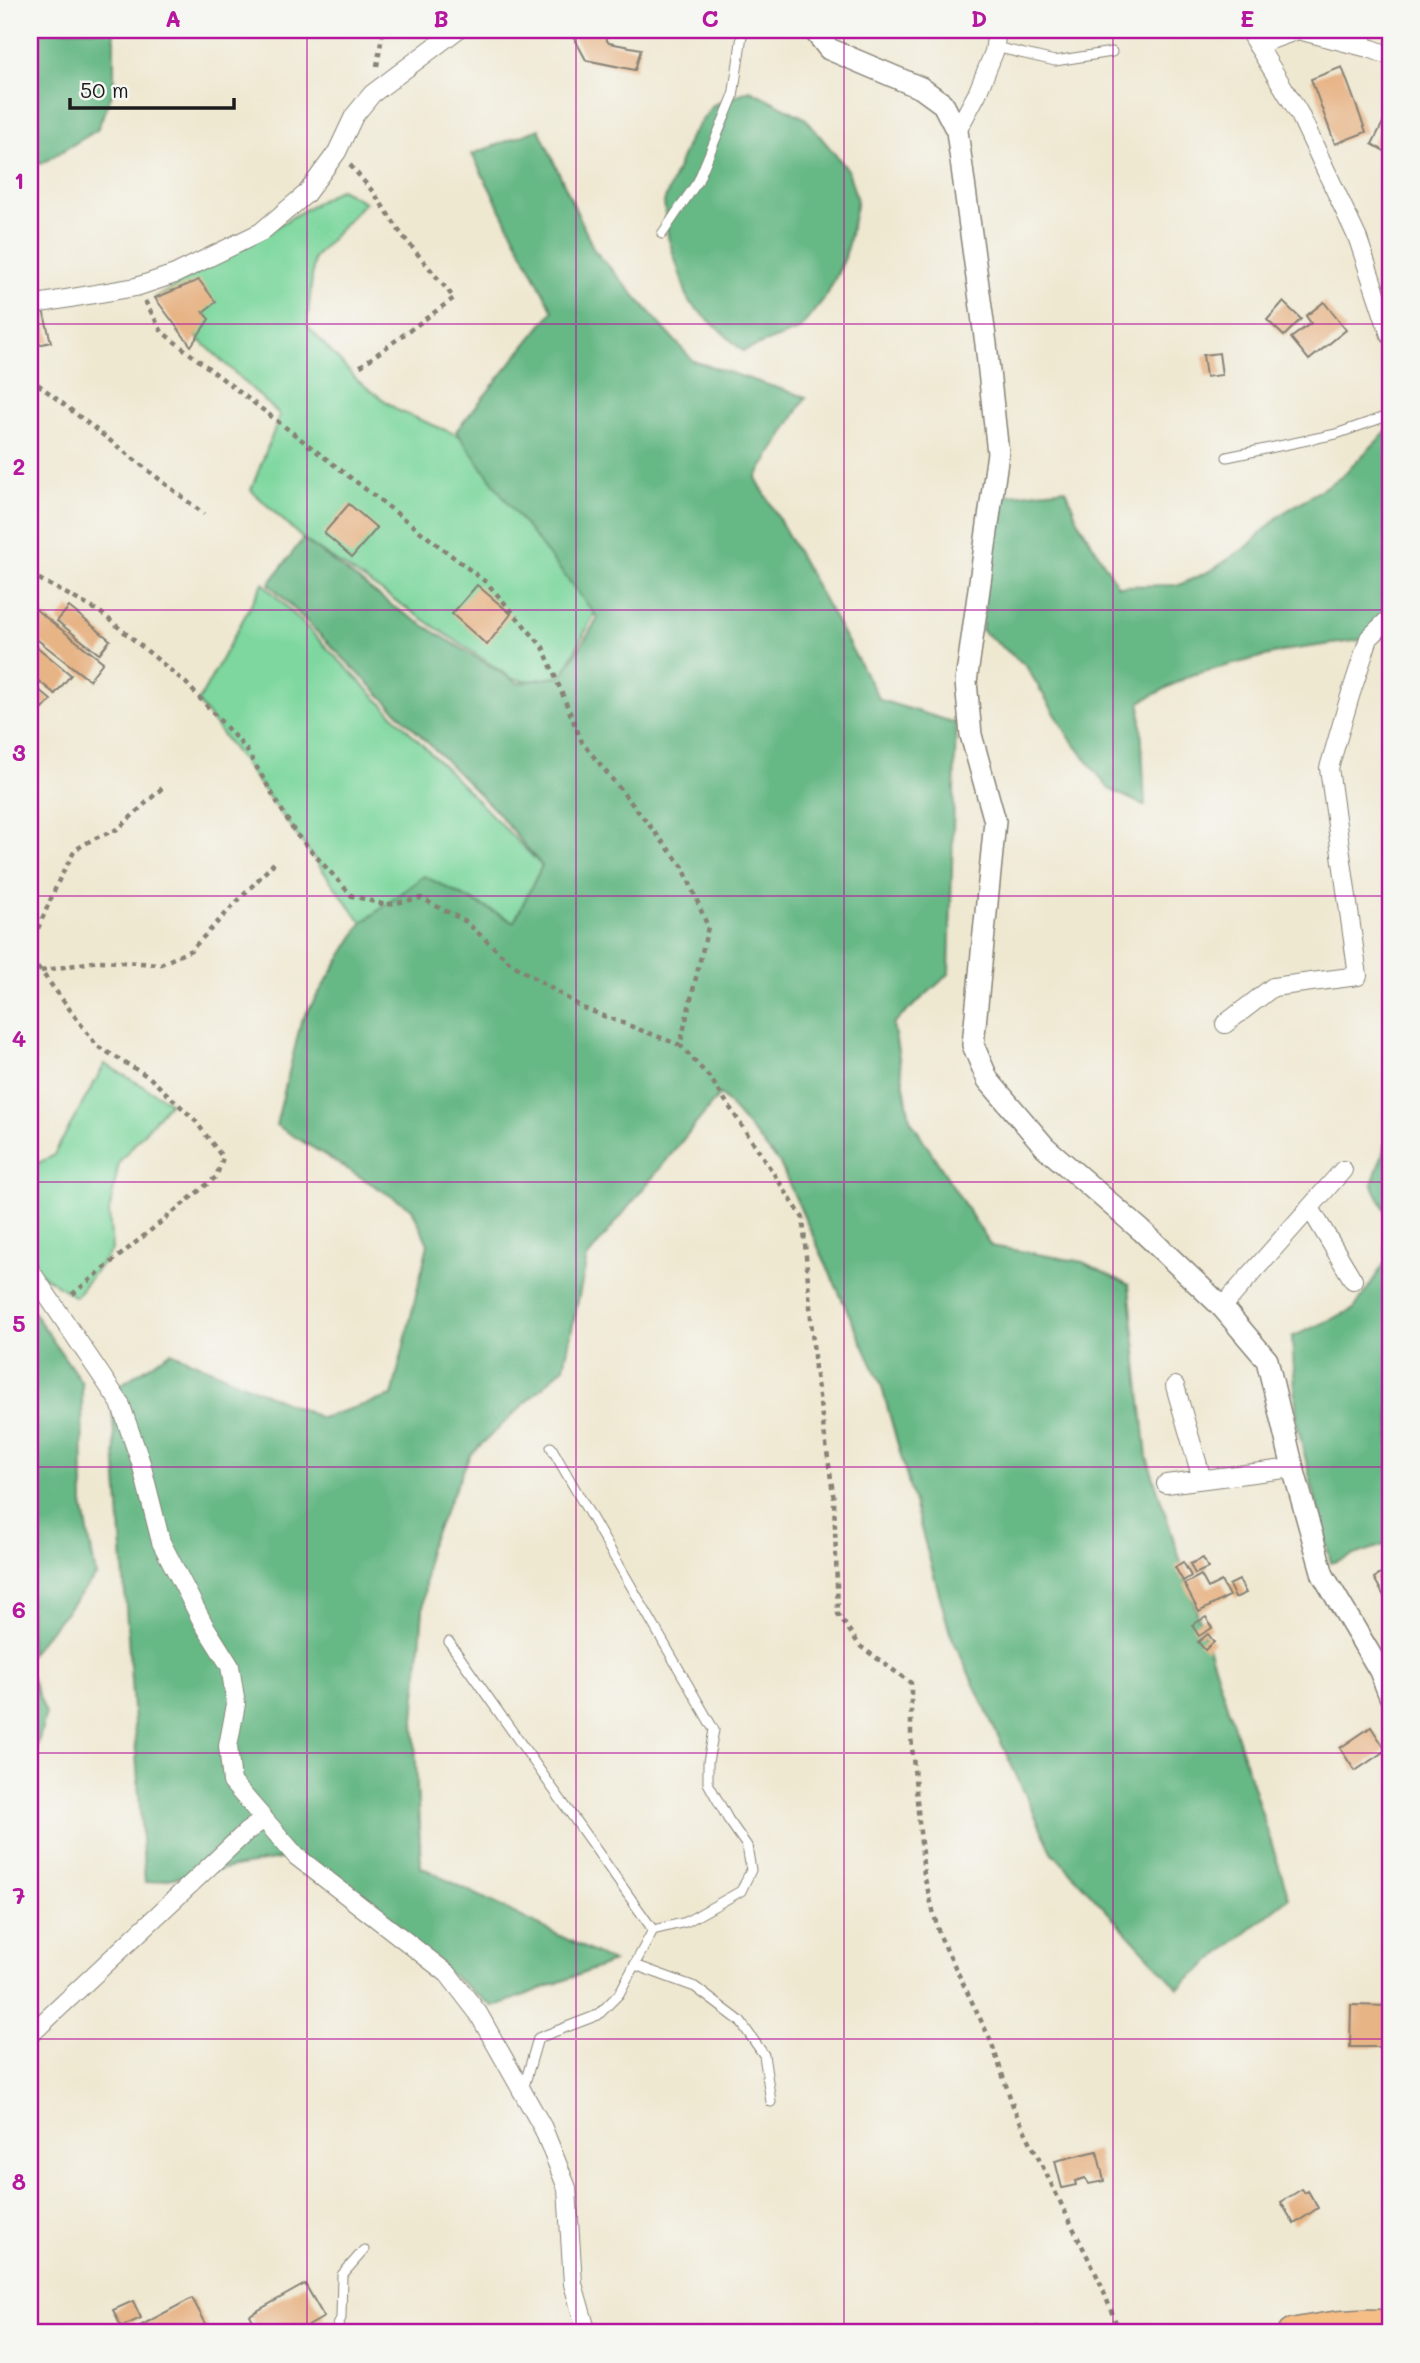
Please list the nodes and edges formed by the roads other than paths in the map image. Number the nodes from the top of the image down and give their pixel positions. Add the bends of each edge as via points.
1 (457, 30) edge
2 (747, 30) edge
3 (814, 30) edge
4 (1298, 30) edge
5 (1252, 37) edge
6 (996, 38) edge
7 (1366, 38) edge
8 (1112, 52) dead end
9 (1390, 56) edge
10 (957, 131) junction
11 (662, 234) dead end
12 (30, 305) edge
13 (1390, 335) edge
14 (1390, 415) edge
15 (1227, 457) dead end
16 (1390, 618) edge
17 (1225, 1024) dead end
18 (1343, 1170) dead end
19 (1310, 1208) junction
20 (30, 1270) edge
21 (1353, 1280) dead end
22 (1222, 1307) junction
23 (1175, 1386) dead end
24 (551, 1447) dead end
25 (1293, 1468) junction
26 (1202, 1479) junction
27 (1166, 1484) dead end
28 (449, 1642) dead end
29 (1390, 1696) edge
30 (264, 1819) junction
31 (653, 1930) junction
32 (635, 1965) junction
33 (30, 2035) edge
34 (522, 2091) junction
35 (771, 2102) dead end
36 (364, 2250) dead end
37 (1390, 2325) edge
38 (335, 2333) edge
39 (587, 2333) edge
40 (1292, 2333) edge

1 - 12 street via 372,94 306,194 261,232 175,274 136,287
2 - 11 lane via 742,35 733,97 698,181
3 - 10 street via 829,49 921,88 943,104
4 - 5 street
4 - 7 street
5 - 13 street via 1299,113 1358,239
6 - 8 lane via 1055,61
6 - 10 street via 995,52
7 - 9 street
10 - 22 street via 998,453 967,682 971,735 995,821 973,1045 988,1080 1045,1147
14 - 15 lane via 1336,435
16 - 17 street via 1369,638 1329,768 1357,976 1273,987
18 - 19 street
19 - 21 street
19 - 22 street
20 - 30 street via 120,1403 161,1542 230,1666 236,1704 228,1746 232,1782
22 - 25 street via 1267,1360
23 - 26 street
24 - 31 lane via 714,1730 708,1783 747,1846 751,1870 741,1891 686,1922
25 - 26 street
25 - 29 street via 1323,1575
26 - 27 street
28 - 31 lane
30 - 33 street
30 - 34 street via 296,1856 448,1974 478,2013
31 - 32 lane
32 - 34 lane via 619,1994 598,2015 538,2038
32 - 35 lane via 695,1987 740,2021 764,2054
34 - 39 street via 567,2188 573,2284
36 - 38 lane via 342,2274 341,2318
37 - 40 main road via 1371,2322

